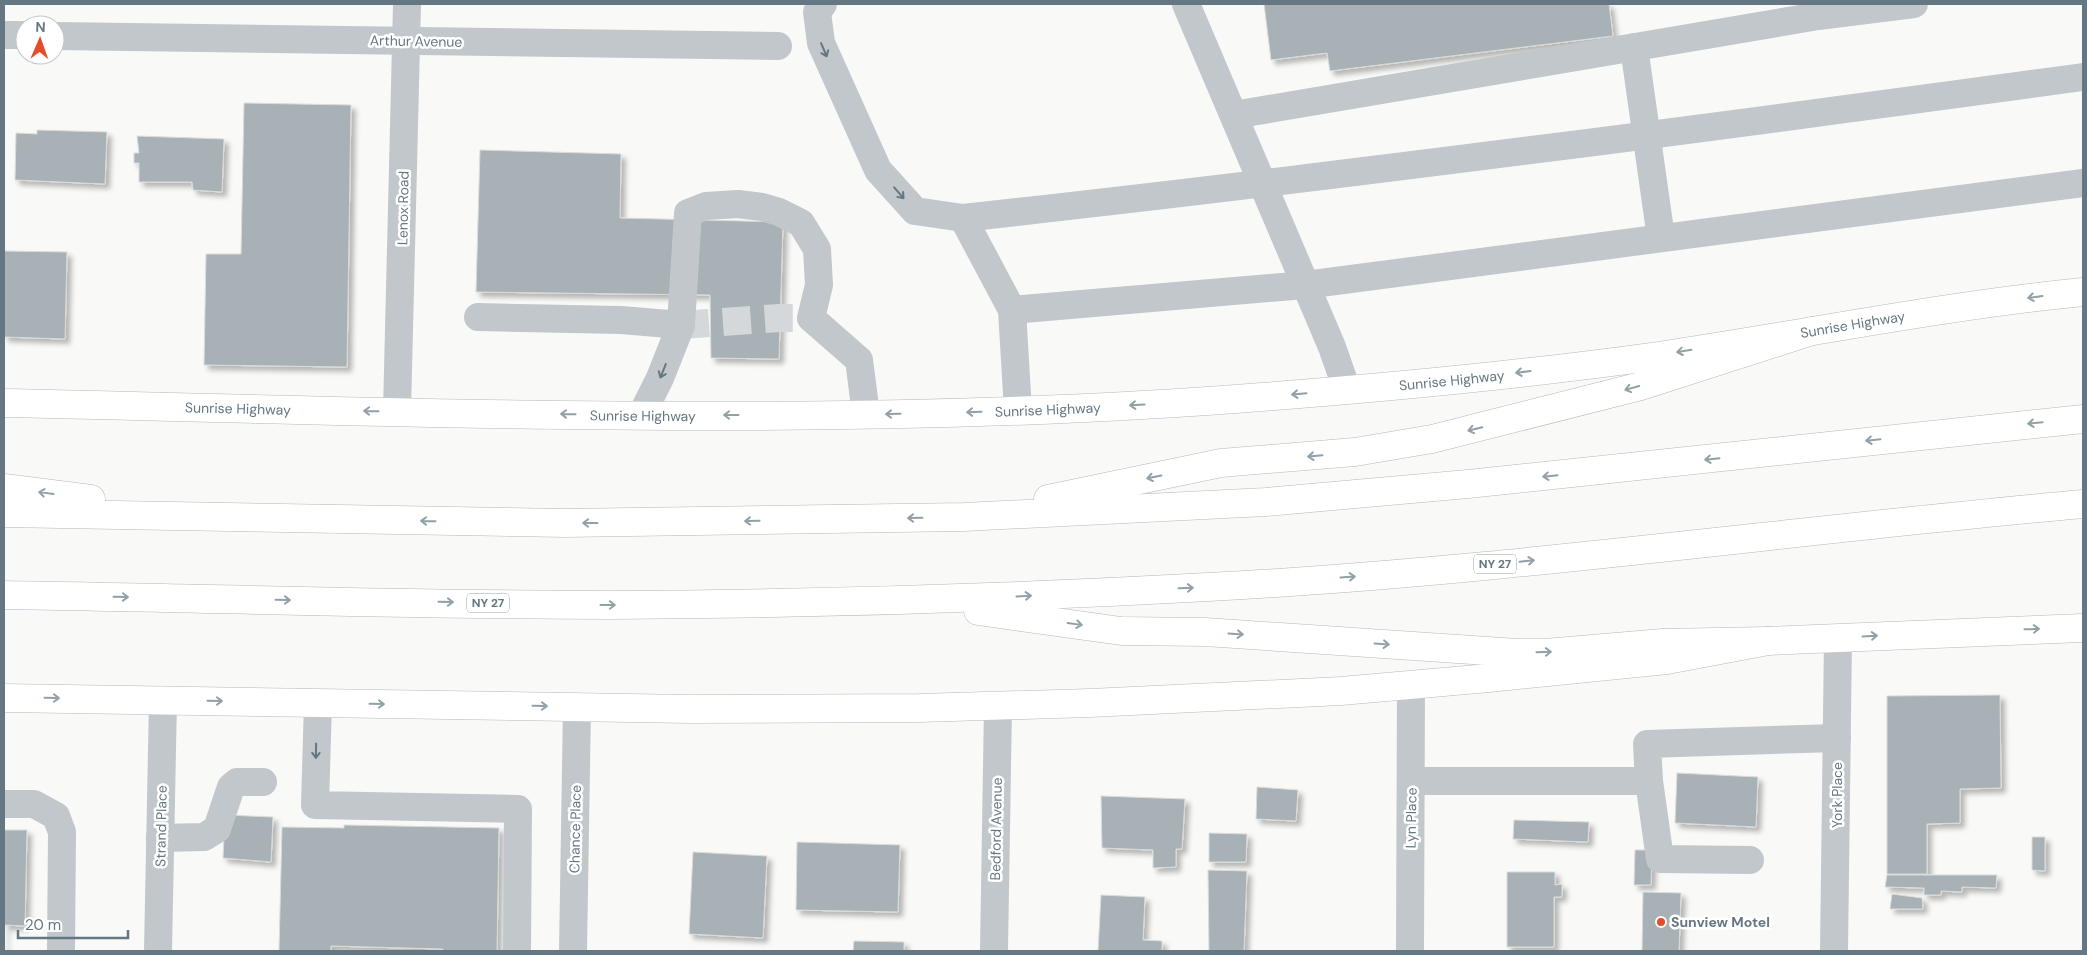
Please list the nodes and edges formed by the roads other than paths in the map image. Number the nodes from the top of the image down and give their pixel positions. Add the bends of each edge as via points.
1 (407, 4) edge
2 (823, 4) edge
3 (1186, 4) edge
4 (1914, 4) edge
5 (65, 36) edge
6 (407, 41) junction
7 (778, 46) dead end
8 (1634, 47) junction
9 (2083, 77) edge
10 (1234, 115) junction
11 (1646, 136) junction
12 (2083, 183) edge
13 (1263, 185) junction
14 (963, 218) junction
15 (1661, 238) junction
16 (1305, 285) junction
17 (2083, 292) edge
18 (1012, 310) junction
19 (478, 317) dead end
20 (681, 325) junction
21 (1812, 331) junction
22 (1347, 390) junction
23 (4, 403) edge
24 (397, 411) junction
25 (1018, 411) junction
26 (866, 414) junction
27 (641, 416) junction
28 (2083, 419) edge
29 (4, 488) edge
30 (2083, 504) edge
31 (4, 513) edge
32 (216, 516) junction
33 (964, 517) junction
34 (4, 595) edge
35 (72, 596) junction
36 (905, 600) junction
37 (4, 603) edge
38 (2083, 628) edge
39 (1838, 638) junction
40 (1768, 642) junction
41 (1412, 685) junction
42 (4, 698) edge
43 (163, 700) junction
44 (318, 703) junction
45 (998, 706) junction
46 (576, 707) junction
47 (1837, 738) junction
48 (1411, 781) junction
49 (1649, 781) junction
50 (263, 782) dead end
51 (4, 804) edge
52 (160, 838) junction
53 (1750, 860) dead end
54 (60, 951) edge
55 (158, 951) edge
56 (517, 951) edge
57 (573, 951) edge
58 (994, 951) edge
59 (1410, 951) edge
60 (1834, 951) edge

1 - 6 street, Lenox Road
2 -> 14 street via 817,12 821,43 878,170 915,211
3 - 10 street
4 - 8 street via 1818,16
5 - 6 street, Arthur Avenue
6 - 7 street, Arthur Avenue
6 - 24 street, Lenox Road
8 - 10 street
8 - 11 street
9 - 11 street
10 - 13 street
11 - 13 street
11 - 15 street
12 - 15 street
13 - 14 street
13 - 16 street
14 - 18 street
15 - 16 street
16 - 18 street
16 - 22 street
17 -> 21 main road, Sunrise Highway
18 - 25 street
19 - 20 street via 621,320
20 - 26 street via 688,213 706,206 738,204 779,212 801,223 817,249 819,285 811,318 859,360
20 -> 27 street
21 -> 22 main road, Sunrise Highway via 1575,366
21 -> 33 main road via 1641,386 1432,439 1355,452 1221,463
22 -> 25 main road, Sunrise Highway
24 -> 23 main road, Sunrise Highway
27 -> 24 main road, Sunrise Highway
25 -> 26 main road, Sunrise Highway
26 -> 27 main road, Sunrise Highway
28 -> 33 main road via 1450,486 1266,502
32 -> 29 main road
36 -> 30 main road, NY 27 via 1212,587 1413,572
31 - 32 main road
33 -> 32 main road via 565,523
34 - 35 main road, NY 27
35 -> 36 main road, NY 27 via 608,605
35 - 37 main road
36 -> 40 main road via 1121,631 1205,632 1517,653 1663,643
39 -> 38 main road
39 - 40 main road
39 - 47 street, York Place
40 - 41 main road via 1667,660
41 - 45 main road via 1175,700
41 - 48 street, Lyn Place
42 -> 43 main road
43 -> 44 main road
43 - 52 street, Strand Place
44 -> 46 main road
44 -> 56 street via 315,805 518,809
45 - 46 main road via 807,709
45 - 58 street, Bedford Avenue
46 - 57 street, Chance Place
47 - 49 street via 1647,744
47 - 60 street, York Place
48 - 49 street
48 - 59 street, Lyn Place
49 - 53 street via 1660,859
50 - 52 street via 237,782 231,787 217,829 204,837
51 - 54 street via 34,804 56,816 62,832
52 - 55 street, Strand Place

